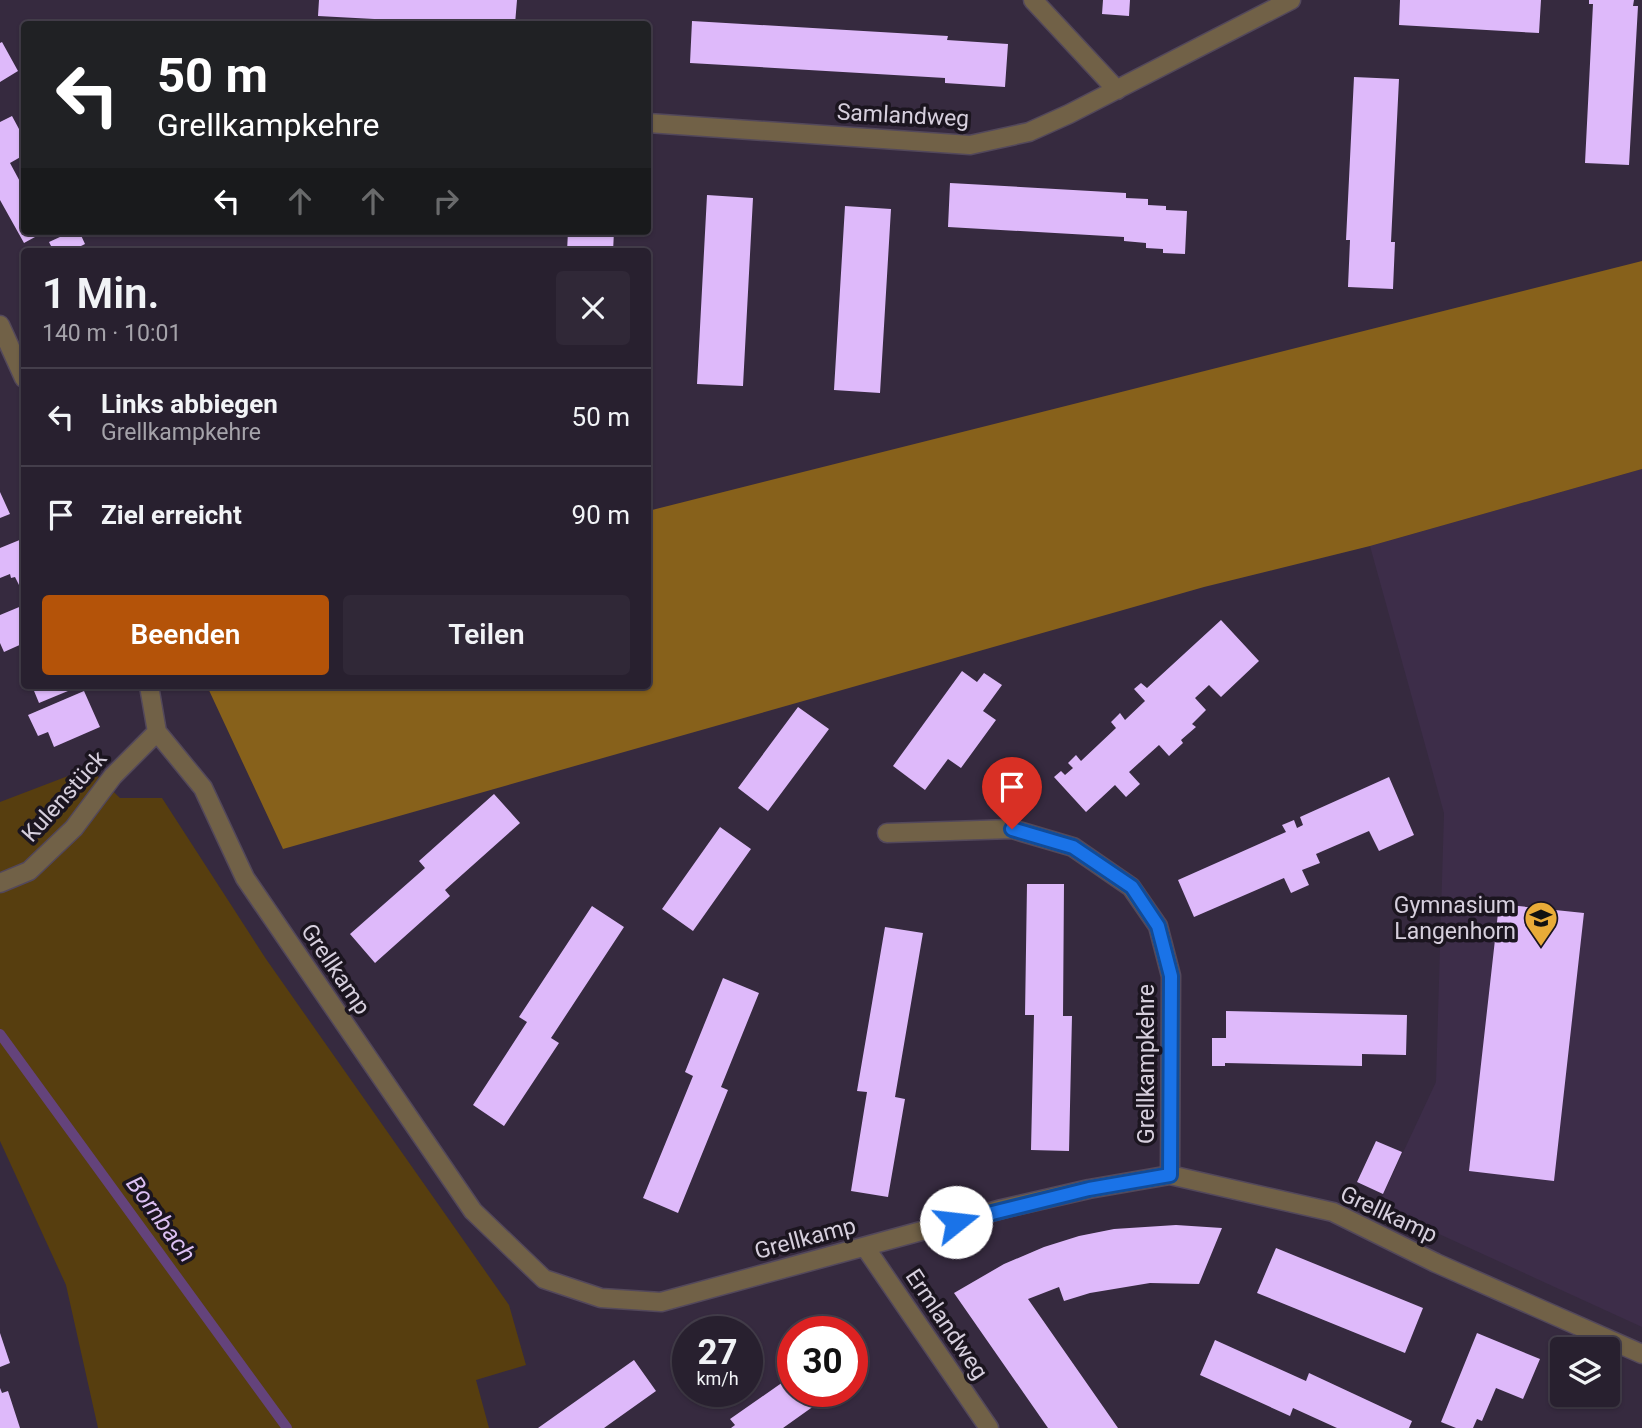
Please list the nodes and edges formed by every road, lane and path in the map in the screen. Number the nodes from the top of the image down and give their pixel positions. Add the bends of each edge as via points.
1 (1033, 0) edge
2 (1291, 0) edge
3 (1117, 90) junction
4 (651, 123) edge
5 (0, 325) edge
6 (21, 371) edge
7 (150, 689) edge
8 (157, 732) junction
9 (887, 833) dead end
10 (0, 883) edge
11 (1170, 1175) junction
12 (865, 1247) junction
13 (1642, 1354) edge
14 (989, 1428) edge

1 - 3 street
2 - 3 street, Samlandweg
3 - 4 street, Samlandweg via 1029,132 970,145
5 - 6 street
7 - 8 street
8 - 10 street, Kulenstück via 113,776 74,828 29,871
8 - 12 street, Grellkamp via 204,788 245,878 473,1211 544,1279 601,1298 661,1302
9 - 11 street, Grellkampkehre via 1012,829 1073,847 1132,887 1158,926 1171,976
11 - 12 street, Grellkamp via 1002,1209
11 - 13 street, Grellkamp via 1332,1212
12 - 14 street, Ermlandweg

